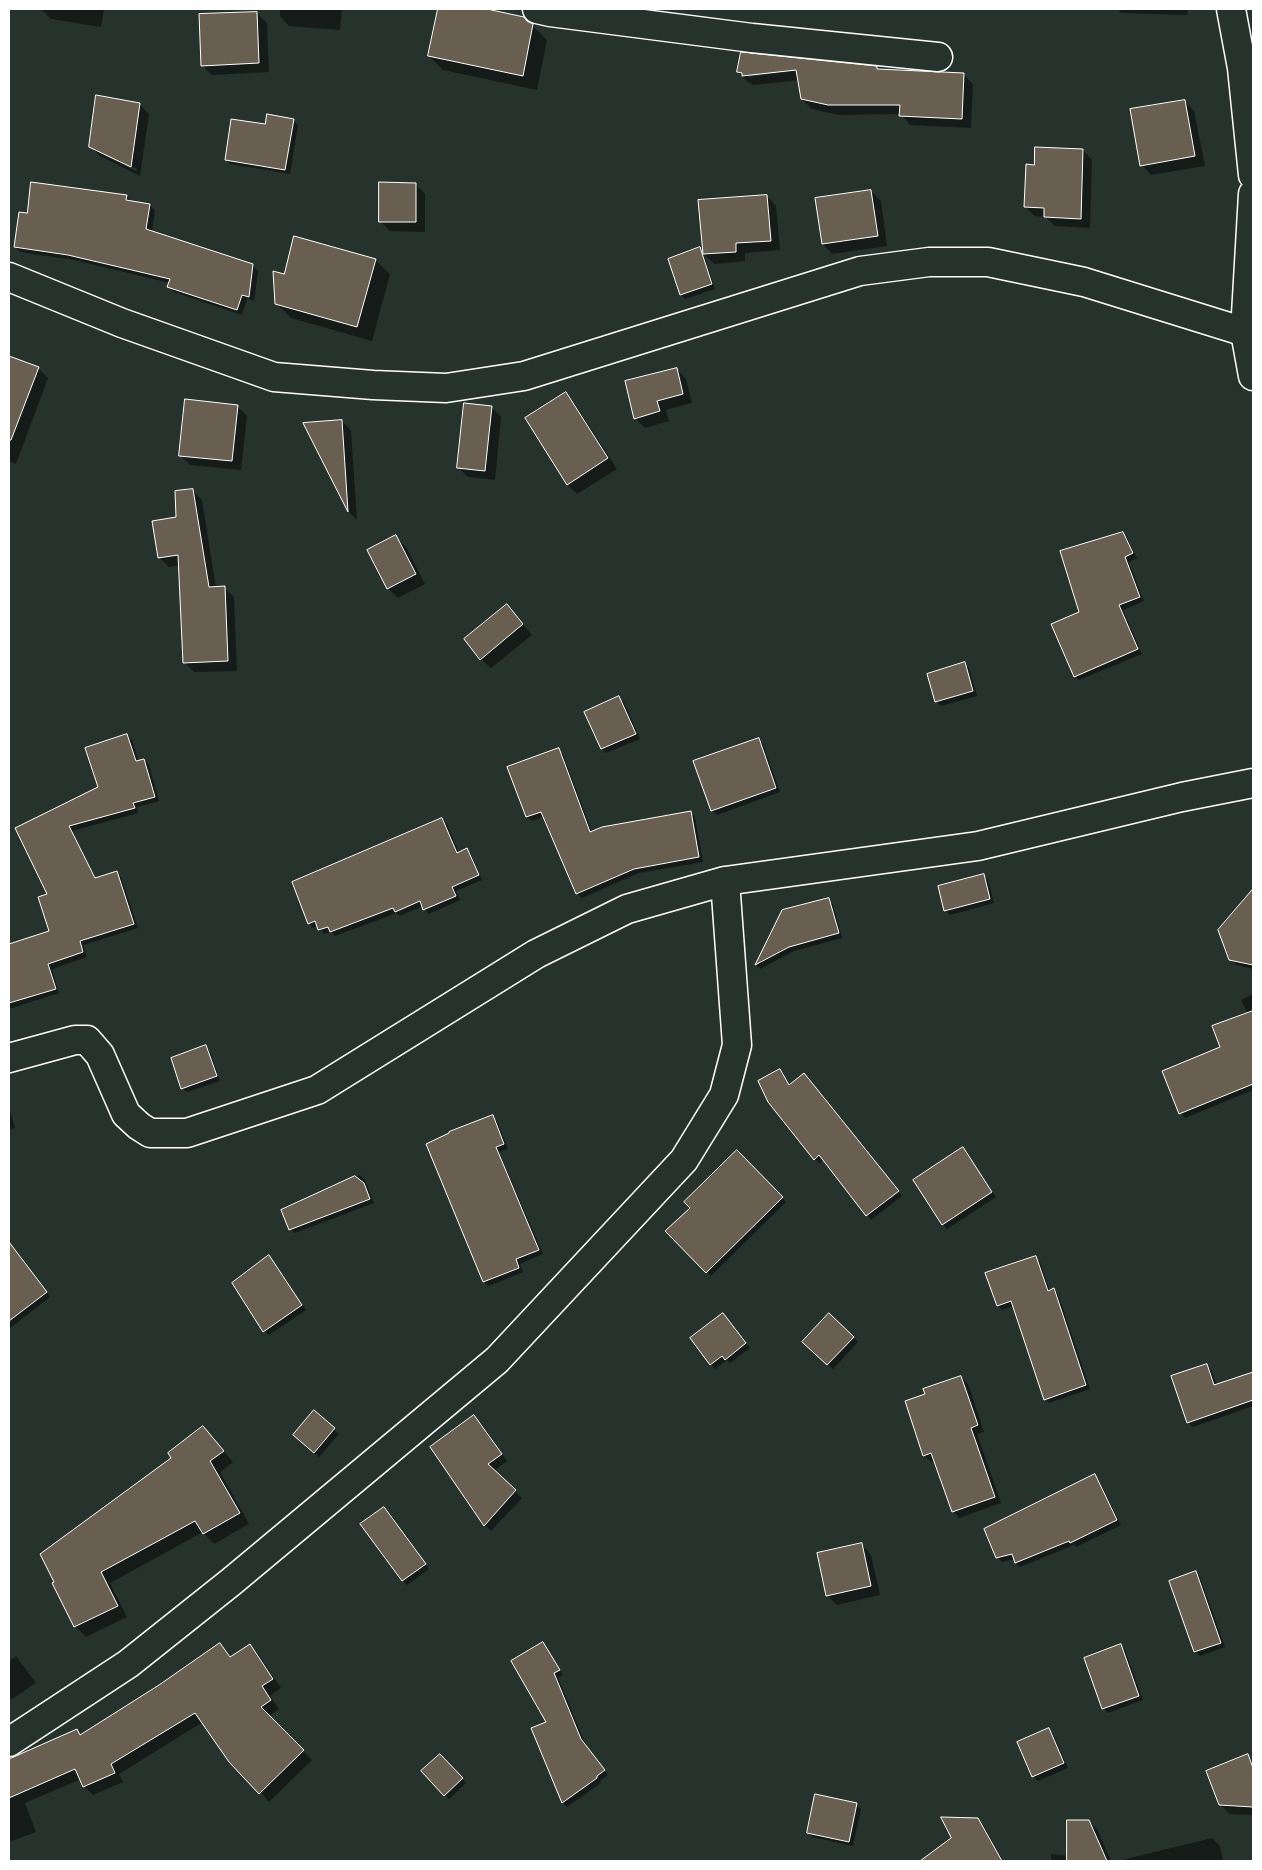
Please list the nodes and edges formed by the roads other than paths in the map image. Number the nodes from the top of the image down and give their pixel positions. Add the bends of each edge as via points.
1 (537, 9) edge
2 (1231, 9) edge
3 (938, 56) dead end
4 (1253, 175) edge
5 (1253, 194) edge
6 (9, 277) edge
7 (1245, 332) junction
8 (1253, 376) edge
9 (1253, 783) edge
10 (725, 881) junction
11 (9, 1058) edge
12 (9, 1742) edge

1 - 3 street via 752,38
2 - 4 street via 1242,68
5 - 7 street
6 - 7 street via 122,323 274,377 373,385 446,388 524,376 860,271 928,262 988,262 1074,280
7 - 8 street
9 - 10 street via 978,846
10 - 11 street via 627,908 536,954 316,1090 187,1134 150,1133 138,1126 126,1114 100,1054 87,1040 75,1040
10 - 12 street via 737,1045 724,1095 684,1160 497,1360 232,1582 128,1664

